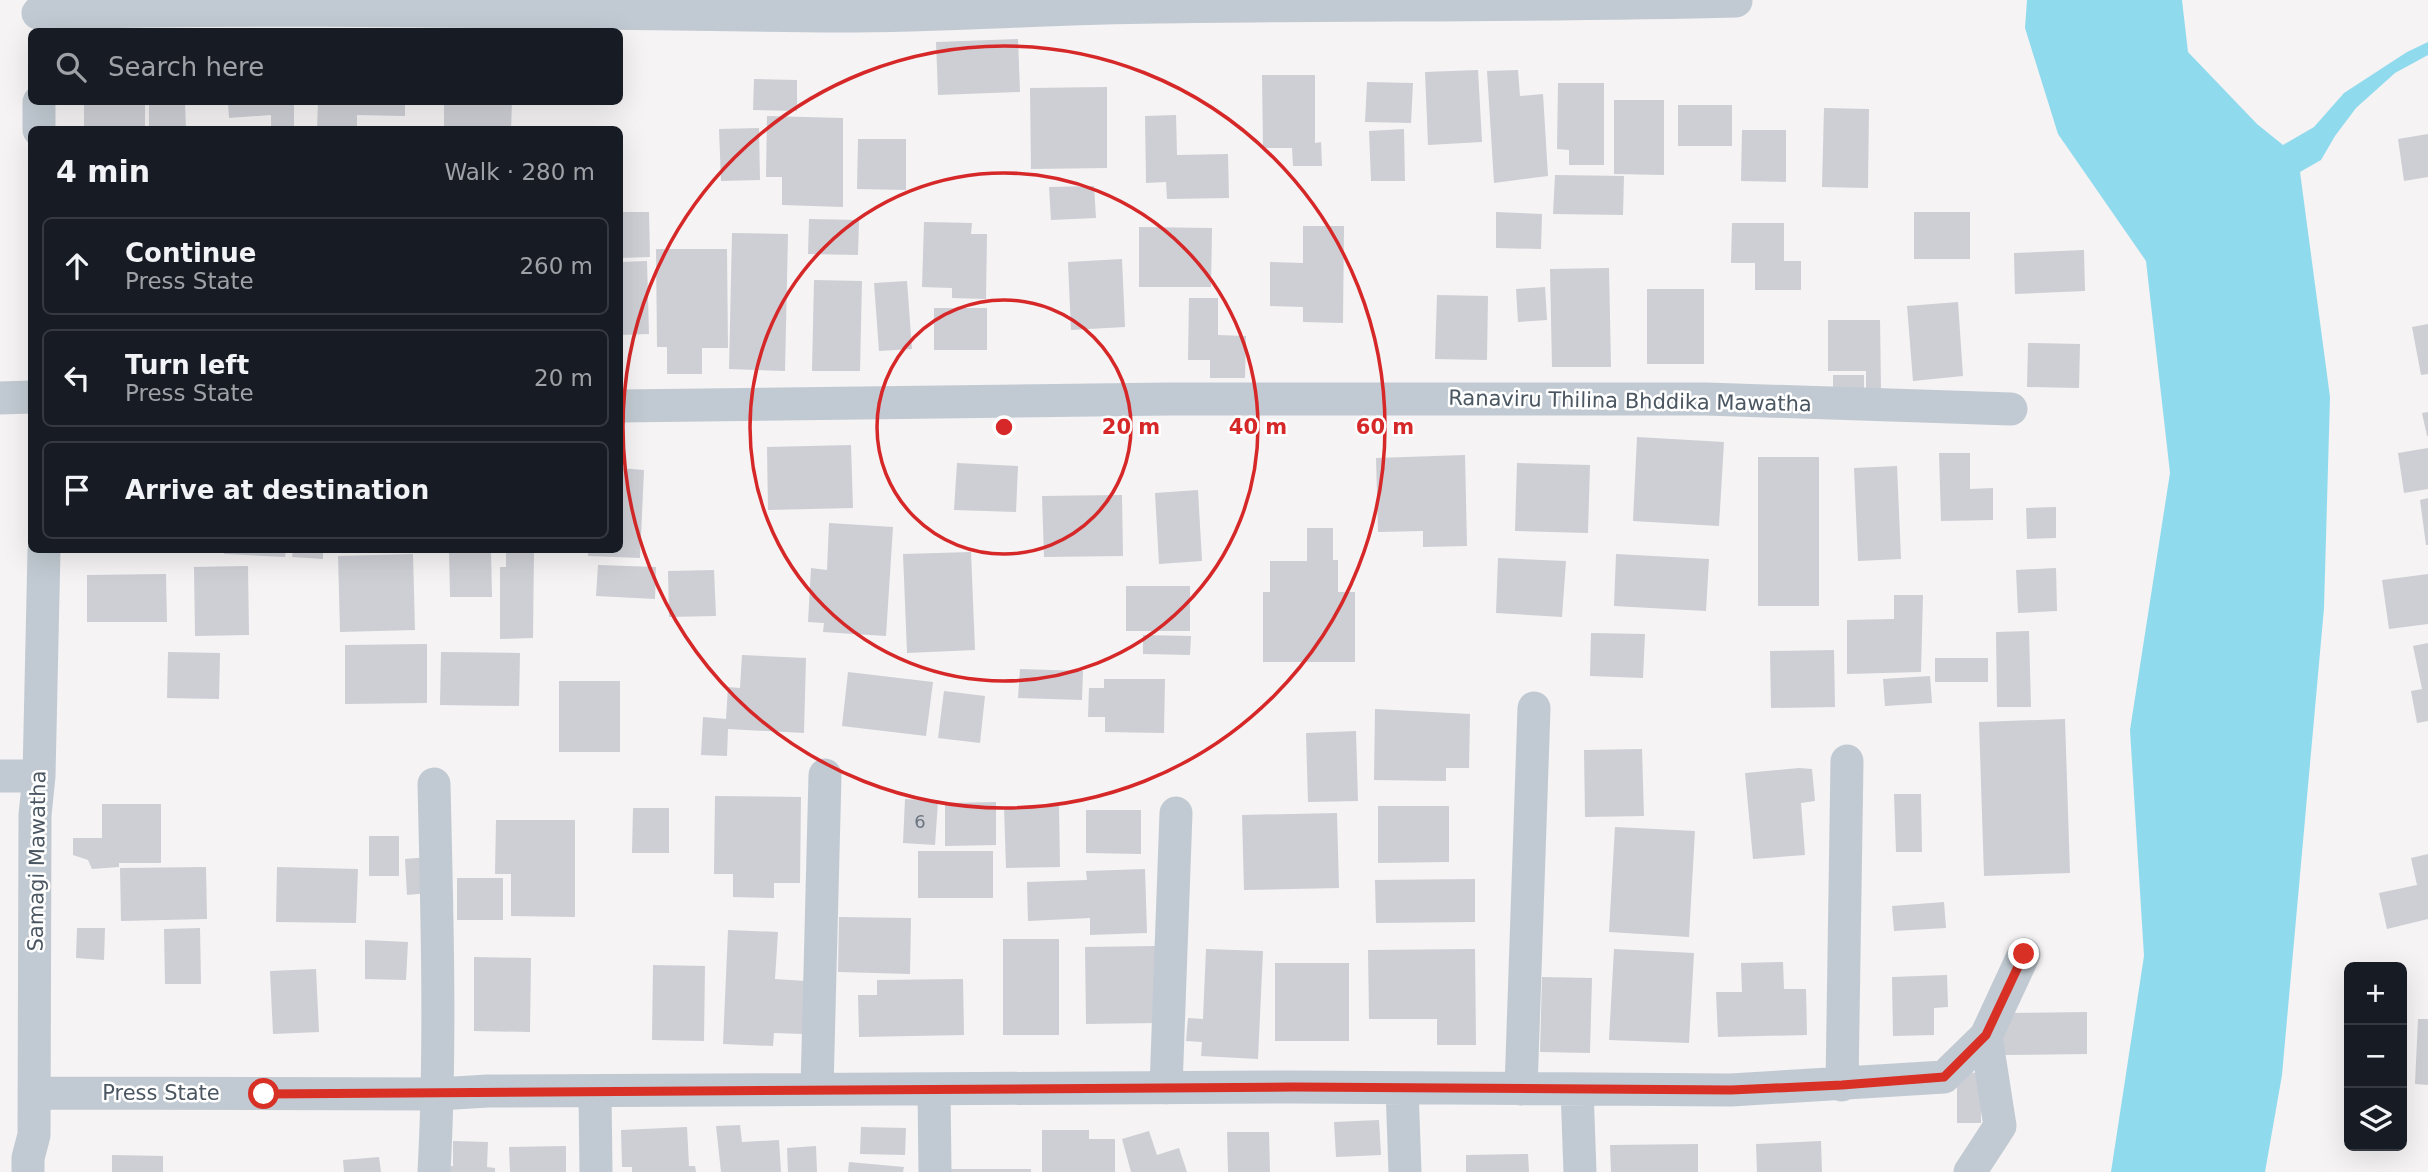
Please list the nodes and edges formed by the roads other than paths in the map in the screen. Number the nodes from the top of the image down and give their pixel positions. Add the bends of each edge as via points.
1 (1737, 1) edge
2 (38, 15) edge
3 (39, 105) edge
4 (40, 126) edge
5 (28, 397) edge
6 (0, 398) edge
7 (623, 406) edge
8 (2011, 409) dead end
9 (44, 553) edge
10 (1534, 708) dead end
11 (1847, 761) dead end
12 (825, 775) dead end
13 (0, 776) edge
14 (39, 776) junction
15 (434, 785) dead end
16 (1176, 813) dead end
17 (2024, 954) dead end
18 (1986, 1035) junction
19 (1842, 1085) junction
20 (1166, 1088) junction
21 (1402, 1088) junction
22 (817, 1089) junction
23 (934, 1089) junction
24 (1521, 1089) junction
25 (1577, 1089) junction
26 (595, 1092) junction
27 (34, 1093) junction
28 (439, 1094) junction
29 (19, 1162) edge
30 (434, 1172) edge
31 (596, 1172) edge
32 (935, 1172) edge
33 (1405, 1172) edge
34 (1580, 1172) edge
35 (1969, 1172) edge

1 - 2 street via 1154,7 844,16 515,10 163,10
3 - 4 street
5 - 6 street
7 - 8 street, Ranaviru Thilina Bhddika Mawatha via 1706,399
9 - 14 street, Samagi Mawatha
10 - 24 street
11 - 19 street
12 - 22 street
13 - 14 street
14 - 27 street, Samagi Mawatha
15 - 28 street
16 - 20 street
17 - 18 street, Press State
18 - 19 street, Press State via 1944,1077
18 - 35 street via 2000,1126
19 - 25 street, Press State
20 - 21 street, Press State
20 - 23 street, Press State
21 - 24 street, Press State
21 - 33 street
22 - 23 street, Press State
22 - 26 street, Press State
23 - 32 street
24 - 25 street, Press State
25 - 34 street
26 - 28 street, Press State
26 - 31 street
27 - 28 street, Press State
27 - 29 street, Samagi Mawatha via 34,1135
28 - 30 street

